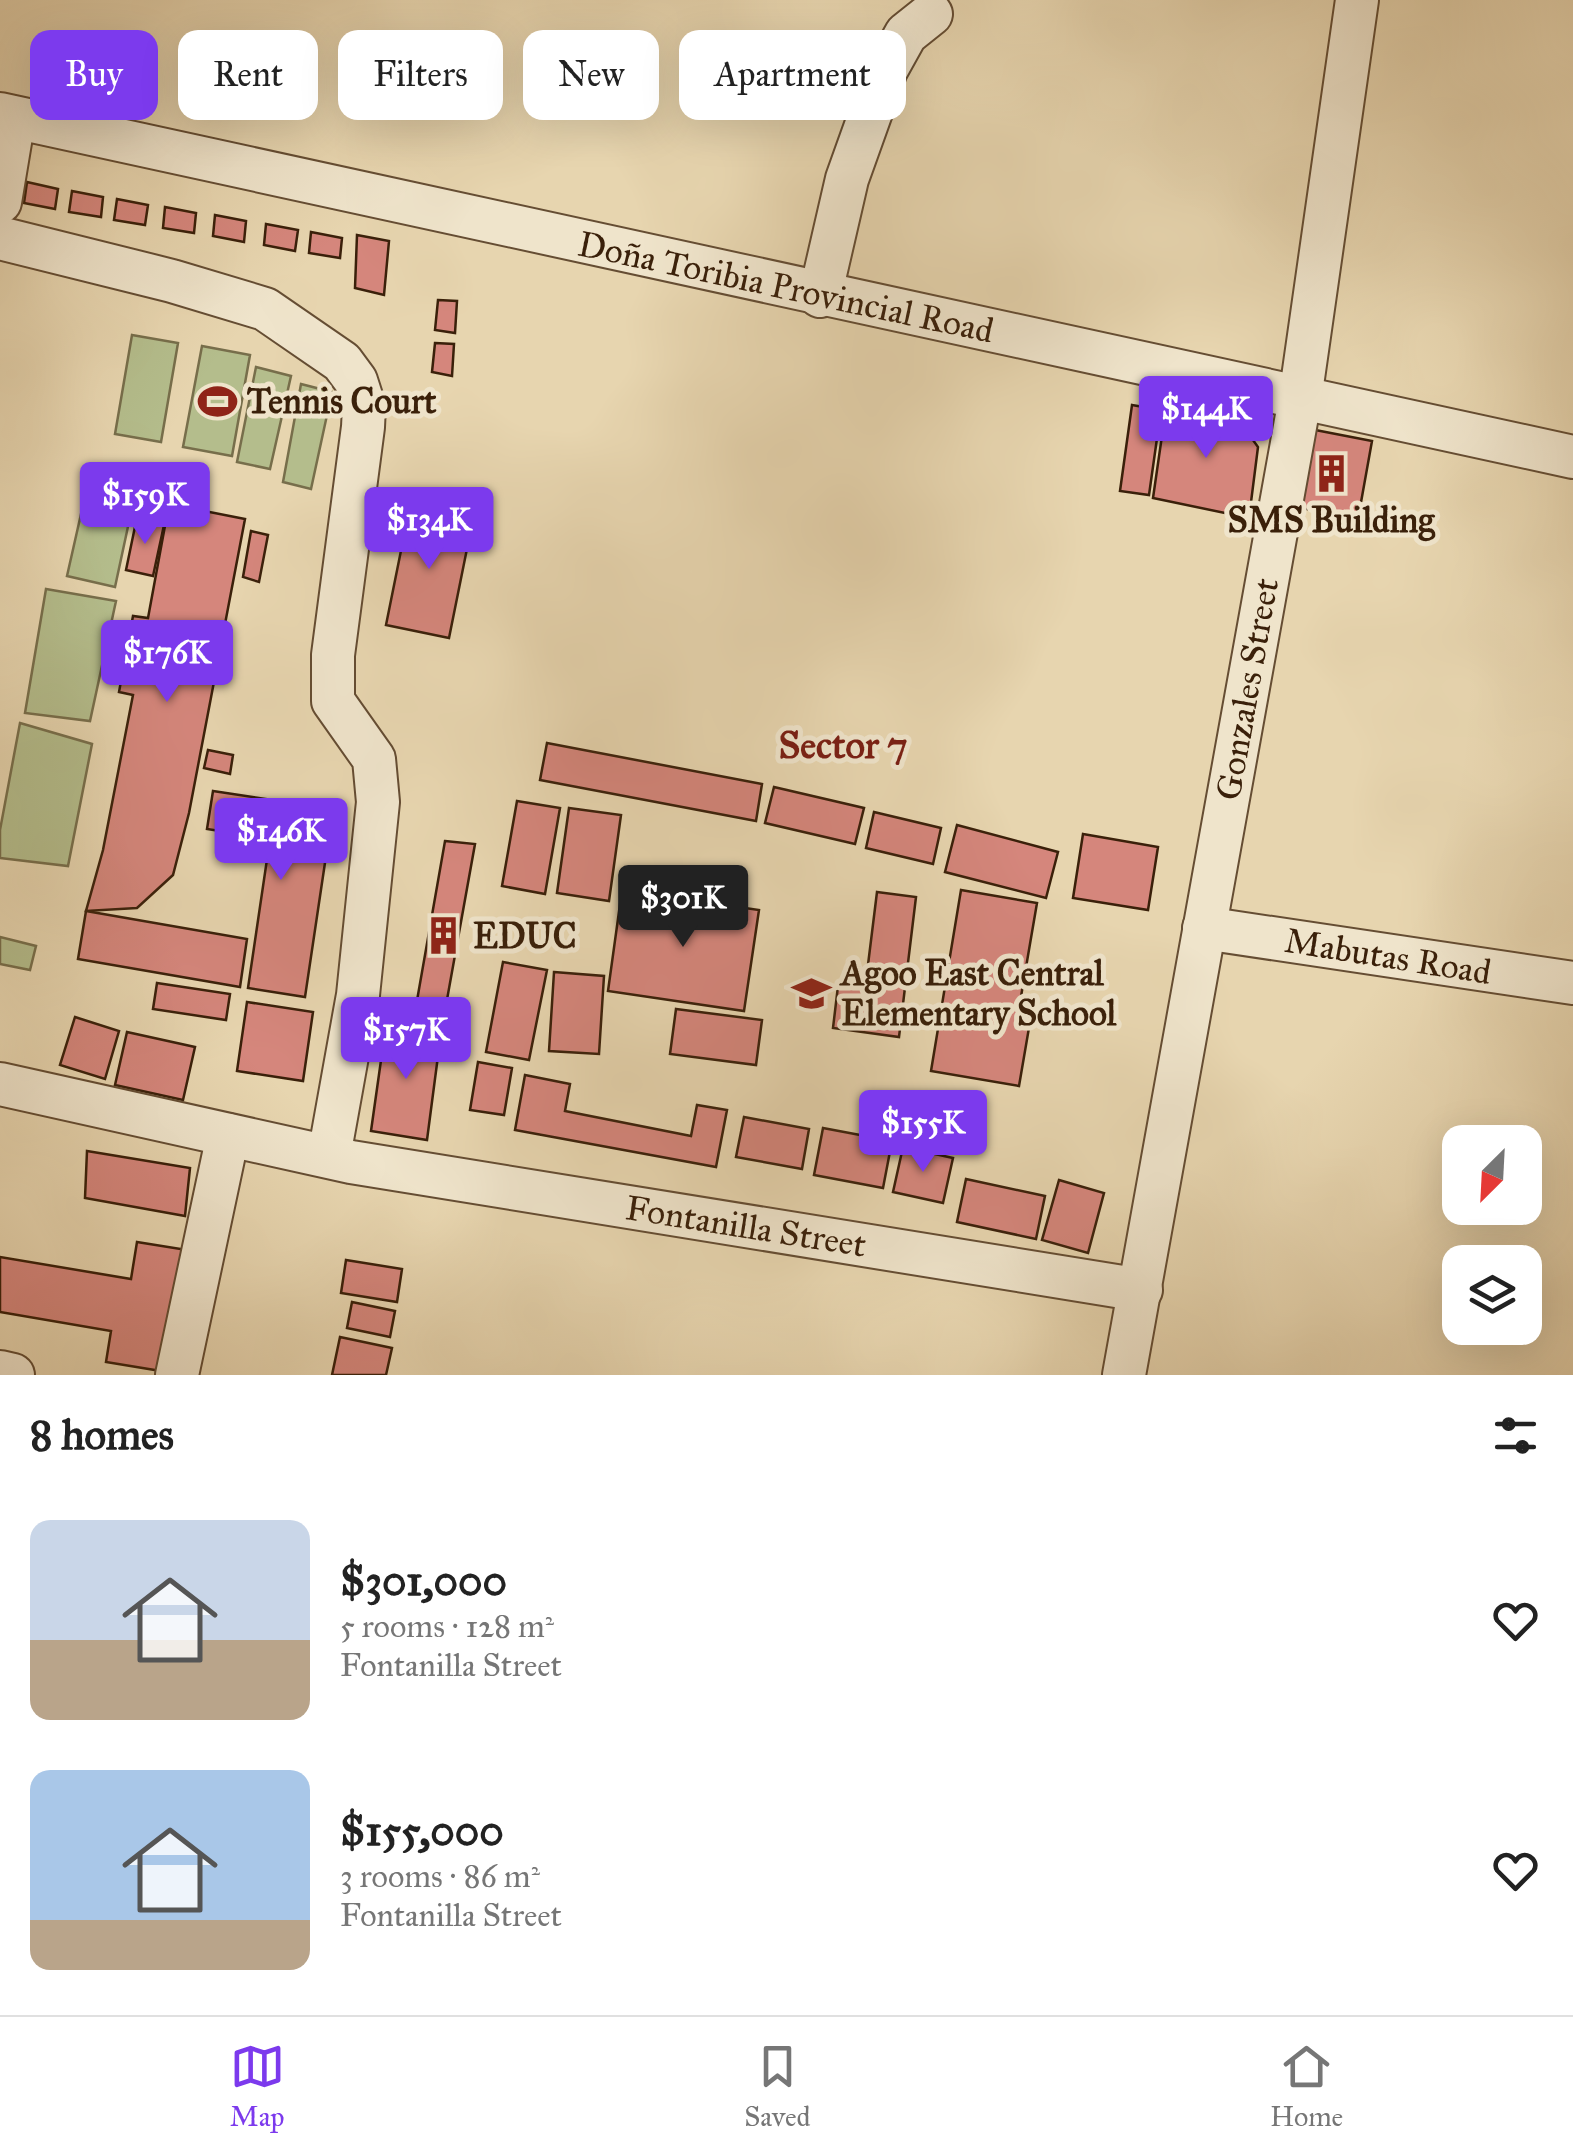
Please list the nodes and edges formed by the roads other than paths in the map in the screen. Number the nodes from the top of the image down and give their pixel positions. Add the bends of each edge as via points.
1 (1357, 0) edge
2 (930, 14) dead end
3 (7, 116) edge
4 (0, 202) edge
5 (0, 238) edge
6 (820, 296) junction
7 (1300, 399) junction
8 (1573, 458) edge
9 (1204, 928) junction
10 (1573, 984) edge
11 (0, 1084) edge
12 (228, 1135) junction
13 (340, 1159) junction
14 (1141, 1290) junction
15 (0, 1372) edge
16 (13, 1375) edge
17 (177, 1375) edge
18 (1124, 1375) edge

1 - 7 street, Gonzales Street
2 - 6 street via 906,34 886,70 848,179
3 - 4 street
3 - 6 street, Doña Toribia Provincial Road
5 - 13 street via 265,309 342,362 356,381 364,427 332,701 374,759 378,802
6 - 7 street, Doña Toribia Provincial Road
7 - 8 street, Doña Toribia Provincial Road
7 - 9 street, Gonzales Street
9 - 10 street, Mabutas Road
9 - 14 street, Gonzales Street
11 - 12 street, Fontanilla Street
12 - 13 street, Fontanilla Street
12 - 17 street
13 - 14 street, Fontanilla Street
14 - 18 street, Gonzales Street
15 - 16 street

